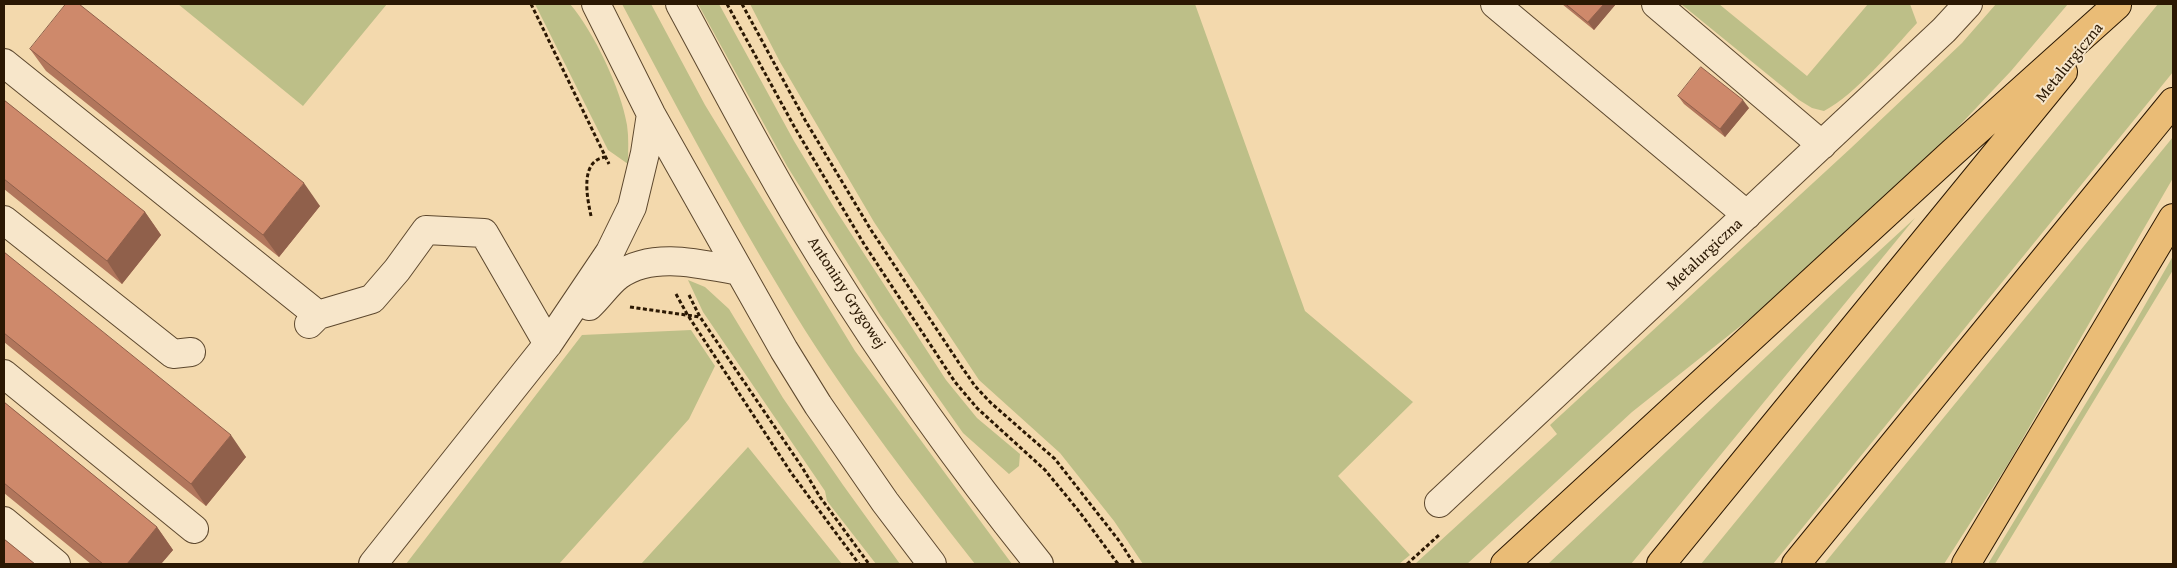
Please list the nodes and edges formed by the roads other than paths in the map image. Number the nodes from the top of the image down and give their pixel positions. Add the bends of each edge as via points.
1 (596, 4) edge
2 (680, 4) edge
3 (1495, 4) edge
4 (1656, 4) edge
5 (1968, 4) edge
6 (2118, 4) edge
7 (4, 62) edge
8 (2173, 102) edge
9 (651, 114) junction
10 (1822, 145) junction
11 (1747, 215) junction
12 (2173, 218) edge
13 (4, 220) edge
14 (739, 271) junction
15 (548, 344) junction
16 (191, 352) dead end
17 (4, 374) edge
18 (1439, 503) dead end
19 (4, 521) edge
20 (194, 529) dead end
21 (56, 564) edge
22 (373, 564) edge
23 (932, 564) edge
24 (1039, 564) edge
25 (1505, 564) edge
26 (1661, 564) edge
27 (1796, 564) edge
28 (1966, 564) edge

1 - 9 street
2 - 24 street, Antoniny Grygowej via 822,258 892,365
3 - 11 street
4 - 10 street
5 - 10 street, Metalurgiczna
6 - 25 main road
6 - 26 main road, Metalurgiczna
7 - 15 street via 314,320 372,299 426,230 484,233
8 - 27 main road
9 - 14 street
9 - 15 street via 646,153 632,208 602,265
10 - 11 street, Metalurgiczna
11 - 18 street, Metalurgiczna
12 - 28 main road
13 - 16 street via 172,354
14 - 15 street via 696,263 641,265 619,276
14 - 23 street via 818,406
15 - 22 street
17 - 20 street
19 - 21 street

